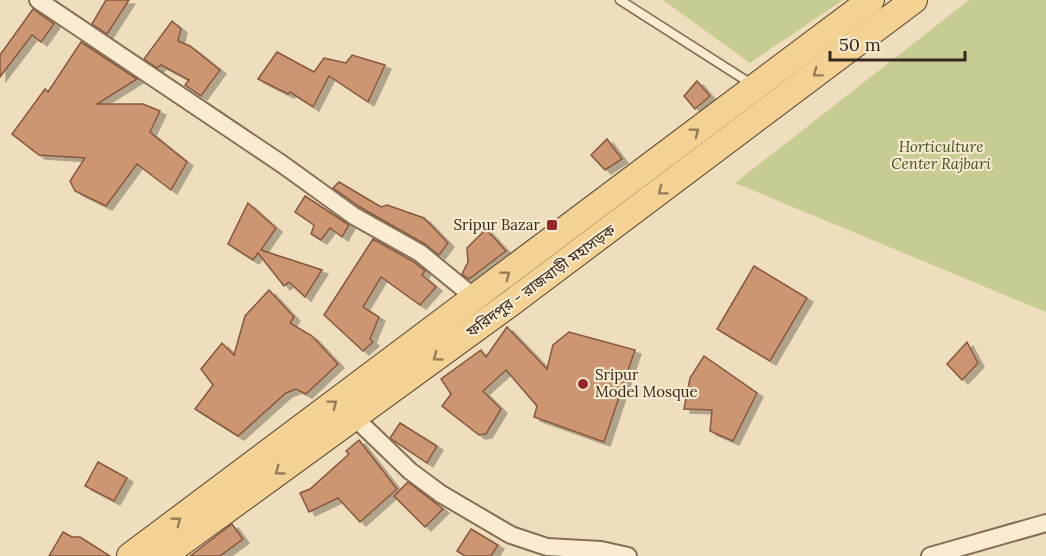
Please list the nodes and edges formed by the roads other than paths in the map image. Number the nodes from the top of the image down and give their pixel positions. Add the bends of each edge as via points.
1 (38, 0) edge
2 (620, 0) edge
3 (871, 0) edge
4 (914, 0) edge
5 (755, 87) junction
6 (475, 298) junction
7 (354, 417) junction
8 (1046, 523) edge
9 (544, 551) edge
10 (130, 556) edge
11 (163, 556) edge
12 (628, 556) edge
13 (930, 556) edge

1 - 6 street via 354,216 420,253
2 - 5 lane
3 - 5 main road, ফরিদপুর - রাজবাড়ী মহাসড়ক
4 -> 7 main road, ফরিদপুর - রাজবাড়ী মহাসড়ক
6 -> 5 main road, ফরিদপুর - রাজবাড়ী মহাসড়ক
10 -> 6 main road, ফরিদপুর - রাজবাড়ী মহাসড়ক
7 - 9 street via 441,494
7 -> 11 main road, ফরিদপুর - রাজবাড়ী মহাসড়ক
8 - 13 street
9 - 12 street via 601,550

